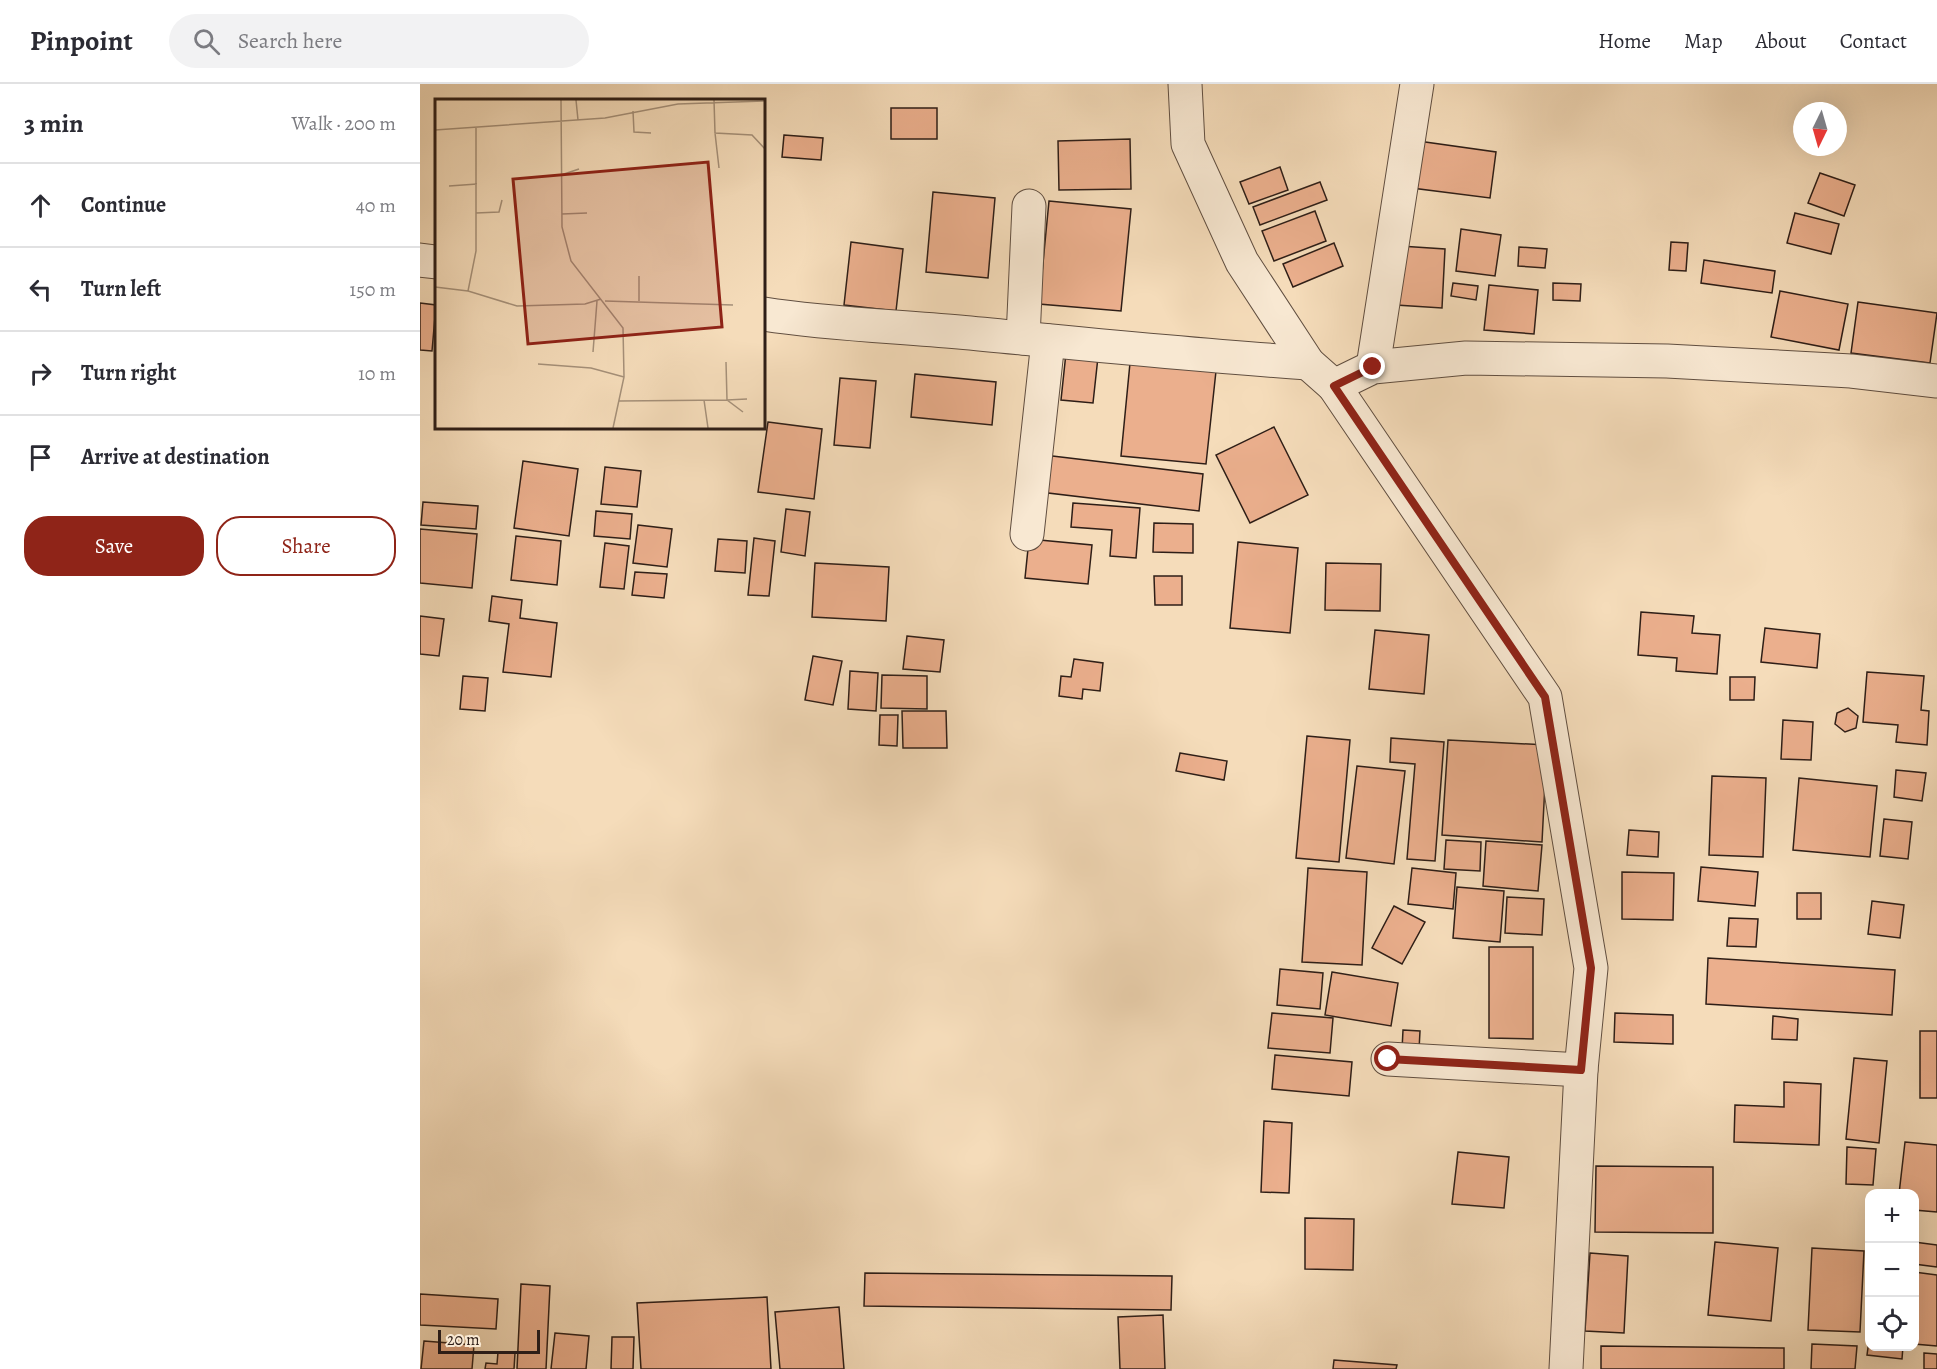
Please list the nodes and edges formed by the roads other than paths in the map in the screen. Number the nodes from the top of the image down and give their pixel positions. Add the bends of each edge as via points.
1 (1185, 84) edge
2 (1417, 84) edge
3 (1029, 206) dead end
4 (420, 260) edge
5 (435, 262) edge
6 (765, 314) edge
7 (1036, 340) junction
8 (1308, 363) junction
9 (1373, 367) junction
10 (1937, 381) edge
11 (1334, 386) junction
12 (1027, 534) dead end
13 (1388, 1059) dead end
14 (1581, 1070) junction
15 (1564, 1369) edge

1 - 8 street via 1188,144 1242,262
2 - 9 street
3 - 7 street
4 - 5 street
6 - 7 street
7 - 8 street
7 - 12 street
8 - 11 street
9 - 10 street via 1466,358 1667,361 1851,371
9 - 11 street
11 - 14 street via 1545,697 1591,968
13 - 14 street
14 - 15 street

